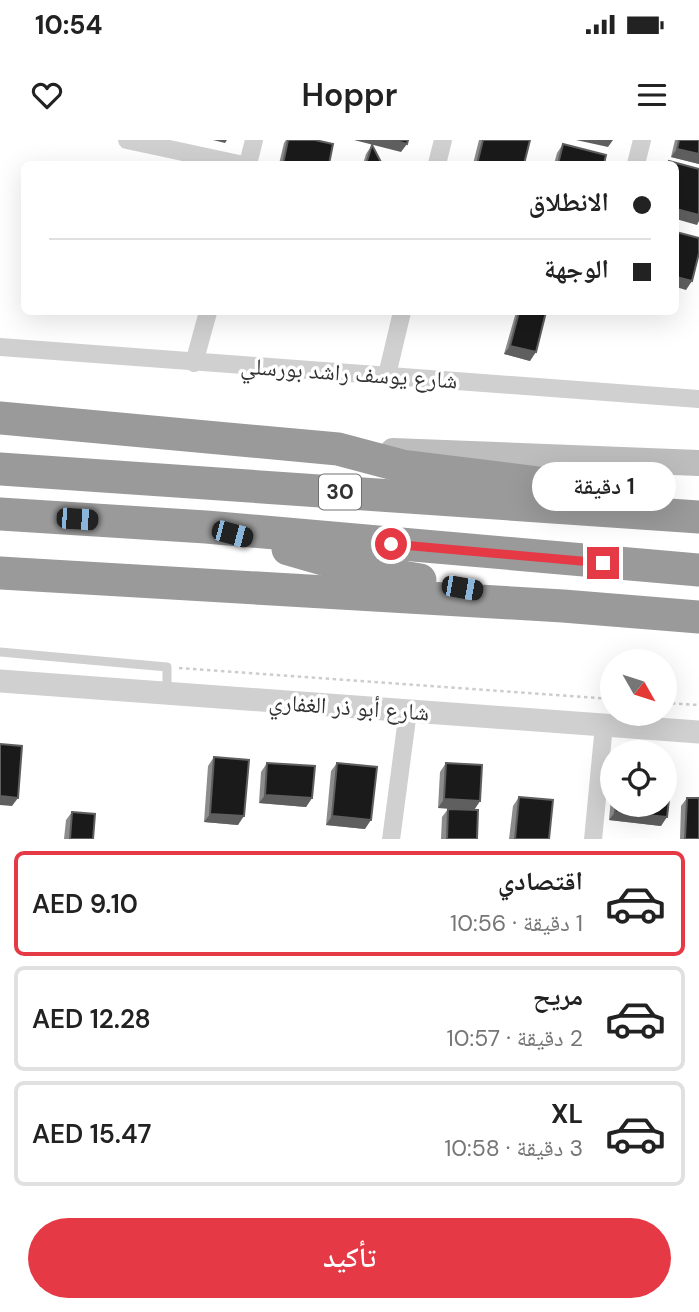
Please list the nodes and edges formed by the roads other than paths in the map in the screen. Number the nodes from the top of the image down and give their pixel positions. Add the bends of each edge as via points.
1 (127, 140) edge
2 (254, 140) edge
3 (443, 140) edge
4 (642, 140) edge
5 (225, 161) edge
6 (248, 161) edge
7 (438, 161) edge
8 (637, 161) edge
9 (207, 315) edge
10 (401, 315) edge
11 (0, 347) edge
12 (194, 363) junction
13 (387, 375) junction
14 (699, 399) edge
15 (0, 418) edge
16 (338, 449) junction
17 (699, 463) edge
18 (0, 469) edge
19 (0, 514) edge
20 (689, 516) edge
21 (206, 527) junction
22 (699, 570) edge
23 (0, 573) edge
24 (563, 606) junction
25 (699, 617) edge
26 (0, 652) edge
27 (0, 681) edge
28 (167, 693) junction
29 (408, 711) junction
30 (600, 725) edge
31 (604, 726) edge
32 (618, 726) edge
33 (699, 732) edge
34 (391, 839) edge
35 (593, 839) edge

1 - 5 street
2 - 6 street
3 - 7 street
4 - 8 street
9 - 12 street
10 - 13 street
11 - 12 street, شارع يوسف راشد بورسلي
12 - 13 street, شارع يوسف راشد بورسلي
13 - 14 street, شارع يوسف راشد بورسلي
15 - 16 highway
16 - 17 main road
16 - 20 highway via 402,466 629,494
18 - 20 highway, 30
19 - 21 highway, 30
21 - 22 highway, 30
21 - 24 highway via 361,570
23 - 24 highway
24 - 25 highway
26 - 28 lane via 167,667
27 - 28 street, شارع أبو ذر الغفاري
28 - 29 street, شارع أبو ذر الغفاري
29 - 30 street, شارع أبو ذر الغفاري
29 - 34 street
31 - 35 street
32 - 33 street, شارع أبو ذر الغفاري

